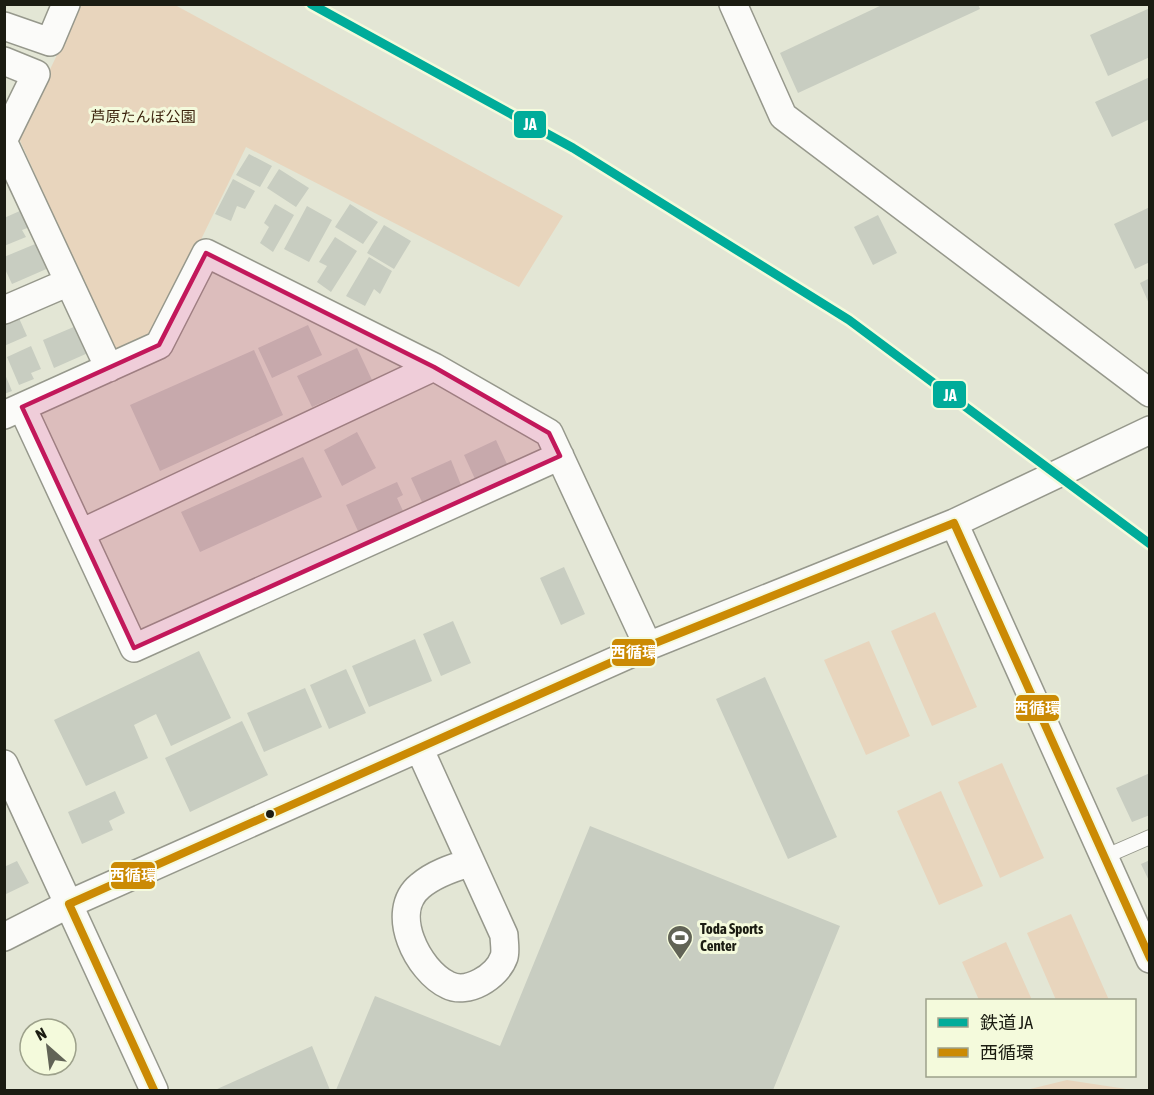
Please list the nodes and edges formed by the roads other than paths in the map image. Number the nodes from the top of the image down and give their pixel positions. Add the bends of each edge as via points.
1 (66, 4) edge
2 (733, 4) edge
3 (4, 26) edge
4 (4, 61) edge
5 (4, 141) edge
6 (69, 282) junction
7 (4, 310) edge
8 (434, 367) junction
9 (109, 368) junction
10 (1149, 393) edge
11 (13, 411) edge
12 (1149, 430) edge
13 (560, 456) junction
14 (954, 523) junction
15 (81, 533) junction
16 (648, 646) junction
17 (420, 750) junction
18 (4, 764) edge
19 (1149, 837) edge
20 (1104, 857) junction
21 (469, 863) junction
22 (69, 904) junction
23 (4, 937) edge
24 (1149, 959) edge
25 (154, 1090) edge

1 - 3 street via 50,42
2 - 10 street via 783,116
4 - 5 street via 36,74
5 - 6 street
6 - 7 street
6 - 9 street
8 - 9 street via 206,253 159,345
8 - 13 street via 549,433
8 - 15 street
9 - 11 street
11 - 15 street
12 - 14 street
13 - 15 street via 134,648
13 - 16 street
14 - 16 street
14 - 20 street
16 - 17 street
17 - 21 street
17 - 22 street
18 - 22 street
19 - 20 lane
20 - 24 street
21 - 21 street via 498,917 504,934 504,957 492,976 471,986 451,987 433,976 417,955 407,930 408,904 418,887 446,870
22 - 23 street
22 - 25 street

